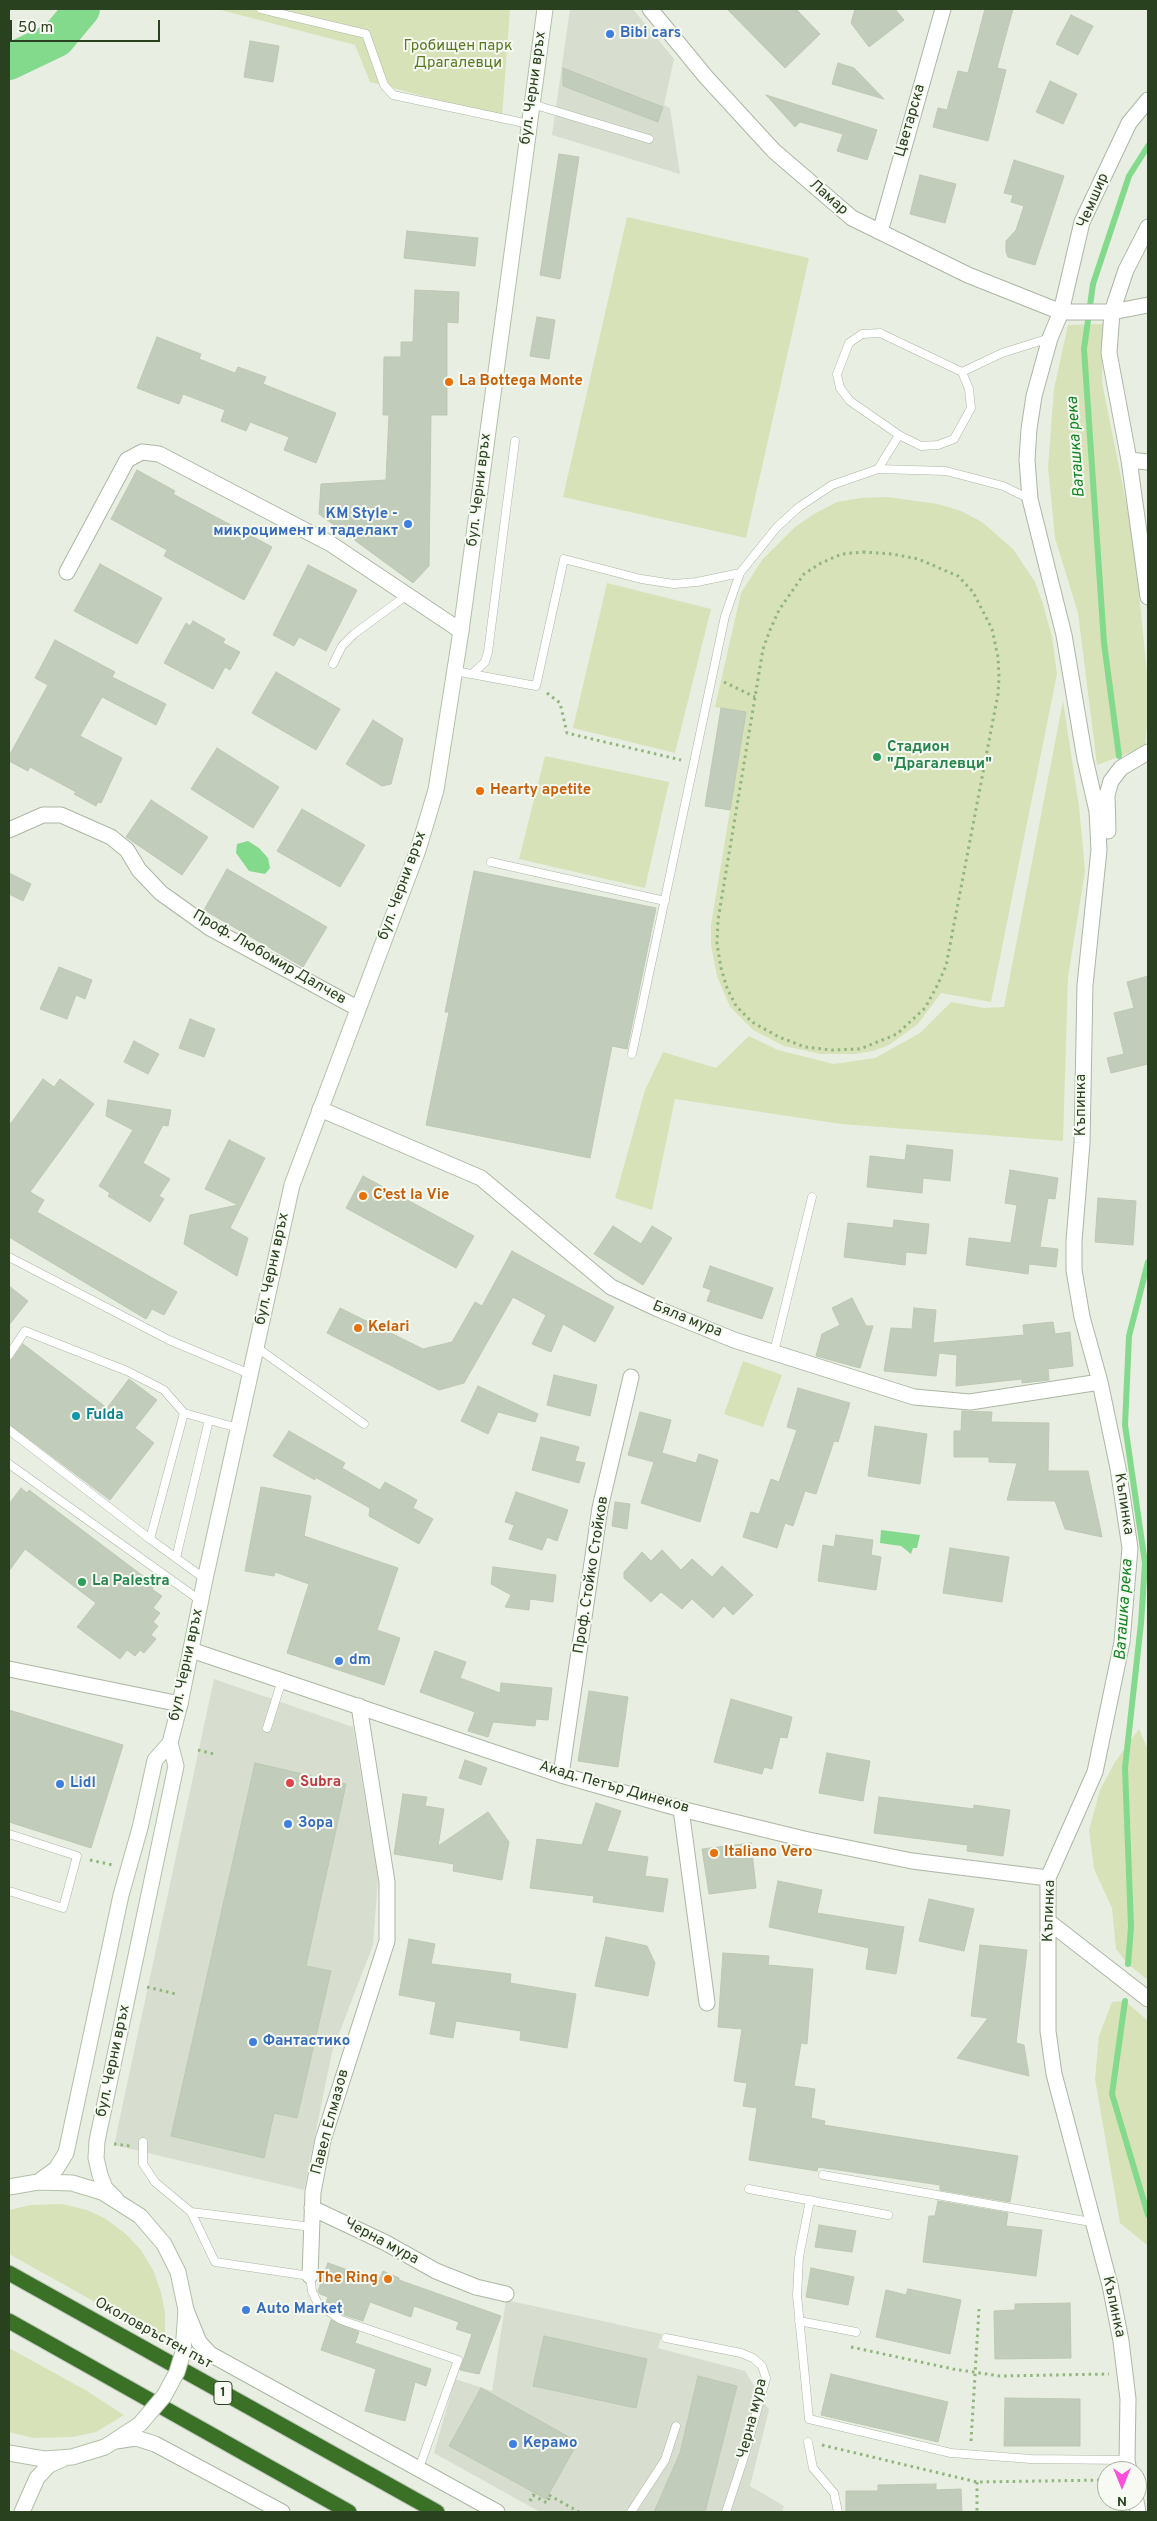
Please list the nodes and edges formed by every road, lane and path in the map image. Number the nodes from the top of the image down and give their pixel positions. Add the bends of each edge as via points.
1 (261, 9) edge
2 (544, 9) edge
3 (650, 9) edge
4 (943, 9) edge
5 (1148, 100) edge
6 (532, 104) junction
7 (529, 124) junction
8 (649, 139) dead end
9 (1148, 227) edge
10 (880, 232) junction
11 (1148, 305) edge
12 (1106, 311) junction
13 (1067, 312) junction
14 (1050, 338) junction
15 (962, 372) junction
16 (899, 435) junction
17 (515, 441) dead end
18 (1129, 460) junction
19 (1148, 462) edge
20 (878, 469) junction
21 (1030, 498) junction
22 (67, 572) dead end
23 (740, 573) junction
24 (407, 595) junction
25 (1148, 597) edge
26 (461, 631) junction
27 (333, 664) dead end
28 (455, 671) junction
29 (713, 672) junction
30 (472, 674) junction
31 (536, 686) junction
32 (755, 697) junction
33 (1148, 752) edge
34 (678, 760) dead end
35 (9, 830) edge
36 (1100, 850) junction
37 (492, 862) dead end
38 (665, 900) junction
39 (357, 1008) junction
40 (632, 1054) dead end
41 (320, 1109) junction
42 (812, 1197) dead end
43 (9, 1257) edge
44 (256, 1347) junction
45 (774, 1352) junction
46 (9, 1355) edge
47 (250, 1374) junction
48 (631, 1377) dead end
49 (1100, 1382) junction
50 (184, 1413) junction
51 (209, 1420) junction
52 (364, 1424) dead end
53 (238, 1428) junction
54 (9, 1430) edge
55 (9, 1464) edge
56 (150, 1539) junction
57 (176, 1558) junction
58 (205, 1578) junction
59 (200, 1601) junction
60 (191, 1650) junction
61 (9, 1669) edge
62 (282, 1680) junction
63 (180, 1704) junction
64 (359, 1706) junction
65 (268, 1728) dead end
66 (170, 1743) junction
67 (198, 1750) dead end
68 (214, 1754) dead end
69 (561, 1775) junction
70 (681, 1809) junction
71 (9, 1834) edge
72 (77, 1856) junction
73 (116, 1866) dead end
74 (1048, 1878) junction
75 (9, 1891) edge
76 (1049, 1922) junction
77 (142, 1986) dead end
78 (176, 1994) dead end
79 (1148, 1999) edge
80 (707, 2003) dead end
81 (110, 2144) dead end
82 (143, 2145) joint
83 (823, 2175) dead end
84 (38, 2182) junction
85 (9, 2187) edge
86 (748, 2189) dead end
87 (116, 2199) junction
88 (810, 2200) junction
89 (312, 2208) junction
90 (191, 2212) junction
91 (888, 2215) dead end
92 (1091, 2222) junction
93 (312, 2227) junction
94 (9, 2273) edge
95 (310, 2276) junction
96 (506, 2294) dead end
97 (979, 2309) dead end
98 (186, 2310) junction
99 (9, 2321) edge
100 (799, 2321) junction
101 (856, 2332) dead end
102 (666, 2338) dead end
103 (848, 2346) dead end
104 (974, 2372) junction
105 (1125, 2373) junction
106 (676, 2426) dead end
107 (116, 2441) junction
108 (808, 2442) joint
109 (9, 2453) edge
110 (970, 2454) junction
111 (64, 2458) junction
112 (1128, 2461) edge
113 (1097, 2463) edge
114 (419, 2468) junction
115 (1097, 2480) edge
116 (977, 2482) junction
117 (530, 2501) dead end
118 (22, 2512) edge
119 (282, 2512) edge
120 (349, 2512) edge
121 (437, 2512) edge
122 (497, 2512) edge
123 (578, 2512) edge
124 (631, 2512) edge
125 (726, 2512) edge
126 (838, 2512) edge
127 (977, 2512) edge

1 - 7 lane via 366,34 384,86 393,95
2 - 6 street, бул. Черни връх
3 - 10 street, Ламар via 706,77 774,151 852,218
4 - 10 street, Цветарска
5 - 13 street, Чемшир via 1129,123 1082,222
6 - 7 street, бул. Черни връх
6 - 8 lane
7 - 26 street, бул. Черни връх
9 - 12 street
10 - 13 street, Ламар via 968,275
11 - 12 street
12 - 13 street
12 - 18 street via 1109,353
13 - 14 street, Чемшир
14 - 15 lane via 1002,353
14 - 21 street, Чемшир via 1034,396 1029,429
15 - 16 lane via 969,389 970,408 954,439 938,445 921,446
15 - 16 lane via 880,333 862,334 849,343 837,374 840,388 850,401
16 - 20 lane
17 - 30 lane via 488,652 485,662
18 - 19 street
18 - 25 street
20 - 21 lane via 946,471 1003,486
20 - 23 lane via 832,485 799,506 777,527
21 - 36 street, Чемшир via 1064,635 1097,811
22 - 24 street via 127,460 142,452 159,454 331,544
23 - 29 lane via 725,616
23 - 31 lane via 674,584 564,559
24 - 26 street
24 - 27 lane via 354,634 342,646
26 - 28 street, бул. Черни връх
28 - 30 lane
28 - 39 street, бул. Черни връх via 429,816
29 - 32 path via 732,688
29 - 38 lane
30 - 31 lane
31 - 34 path via 560,702 567,733
32 - 32 path via 763,649 779,610 804,574 842,554 892,554 918,559 958,576 973,592 992,629 998,657 998,694 946,966 925,1008 897,1034 879,1043 860,1049 805,1047 752,1022 736,1006 727,988 717,944 718,920
33 - 36 street, Къпинка via 1121,768 1111,782 1107,795 1108,830
35 - 39 street, Проф. Любомир Далчев via 43,815 61,815 111,837 127,850 139,870 160,892 210,928
36 - 49 street, Къпинка via 1085,985 1082,1143 1074,1241 1074,1270 1082,1317
37 - 38 lane
38 - 40 lane
39 - 41 street, бул. Черни връх
41 - 44 street, бул. Черни връх via 292,1185
41 - 45 street, Бяла мура via 481,1178 611,1287 734,1340
42 - 45 lane
43 - 47 lane via 169,1340
44 - 47 street, бул. Черни връх
44 - 52 lane
45 - 49 street, Бяла мура via 914,1397 970,1402
46 - 50 lane via 25,1331 128,1371 164,1390
47 - 53 street, бул. Черни връх
48 - 69 street, Проф. Стойко Стойков via 600,1508
49 - 74 street, Къпинка via 1130,1548 1122,1642 1095,1772
50 - 51 lane
50 - 56 lane
51 - 53 lane
51 - 57 lane
53 - 58 street, бул. Черни връх
54 - 56 lane
55 - 59 lane
56 - 57 lane
57 - 58 lane
58 - 59 street, бул. Черни връх
59 - 60 street, бул. Черни връх
60 - 62 street, Акад. Петър Динеков
60 - 63 street, бул. Черни връх
61 - 63 street
62 - 64 street, Акад. Петър Динеков
62 - 65 lane
63 - 66 street, бул. Черни връх
64 - 69 street, Акад. Петър Динеков
64 - 89 street, Павел Елмазов via 386,1882 386,1942 322,2140
66 - 84 street, бул. Черни връх via 155,1760 140,1828 120,1895 66,2153 56,2168
66 - 87 street, бул. Черни връх via 176,1766 97,2141 100,2175 105,2188
67 - 68 path
69 - 70 street, Акад. Петър Динеков
70 - 74 street, Акад. Петър Динеков via 912,1861
70 - 80 street
71 - 72 lane
72 - 73 path
72 - 75 lane via 62,1908
74 - 76 street, Къпинка
76 - 79 street
76 - 92 street, Къпинка via 1048,2031 1054,2074
77 - 78 path
81 - 82 path
82 - 90 lane via 143,2164 155,2182
83 - 92 lane
84 - 85 street
84 - 87 street via 72,2183
86 - 88 lane
87 - 98 street via 140,2216 164,2244 178,2272
88 - 91 lane
88 - 100 lane via 799,2256
89 - 93 street, Павел Елмазов
89 - 96 street, Черна мура via 436,2271 476,2287
90 - 93 lane
90 - 95 lane via 215,2262
92 - 105 street, Къпинка via 1110,2285
93 - 95 street, Павел Елмазов
94 - 121 highway, Околовръстен път / 1
95 - 114 lane via 318,2304 341,2320 458,2360
97 - 104 path
98 - 107 street, bridge via 183,2352 177,2372 164,2396 140,2424
98 - 114 street, Околовръстен път via 199,2342 210,2354
99 - 120 highway
100 - 101 lane
100 - 110 lane via 809,2419 919,2446
102 - 125 lane, Черна мура via 741,2353 762,2366 766,2378
103 - 104 path
104 - 105 path via 1000,2376
104 - 110 path
105 - 112 street, Къпинка
106 - 124 lane via 665,2460
107 - 111 street
107 - 119 street via 136,2438 155,2444
108 - 116 path
108 - 126 lane via 813,2468 834,2493
109 - 111 street
110 - 113 lane
111 - 118 street via 49,2465 37,2478
114 - 122 street, Околовръстен път
115 - 116 path
116 - 127 path
117 - 123 path via 533,2495 546,2503 550,2495

